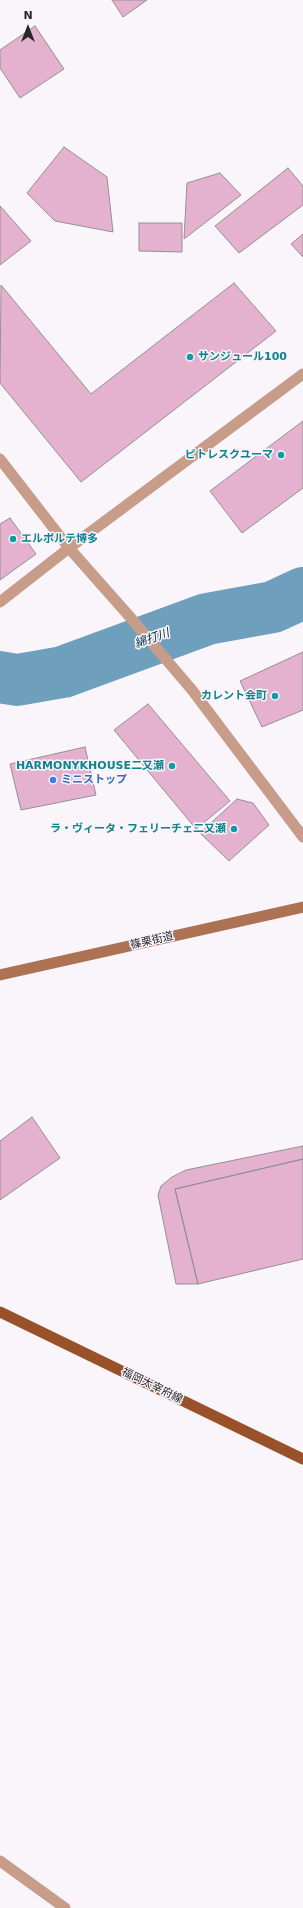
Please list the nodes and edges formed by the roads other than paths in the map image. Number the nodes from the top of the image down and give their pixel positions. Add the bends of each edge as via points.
1 (303, 374) edge
2 (0, 459) edge
3 (69, 548) junction
4 (0, 602) edge
5 (303, 837) edge
6 (303, 907) edge
7 (0, 975) edge
8 (0, 1312) edge
9 (303, 1459) edge
10 (0, 1862) edge
11 (65, 1908) edge

1 - 3 street
2 - 3 street
3 - 4 street
3 - 5 street via 192,690
6 - 7 main road, 篠栗街道
8 - 9 main road, 福岡太宰府線
10 - 11 street

